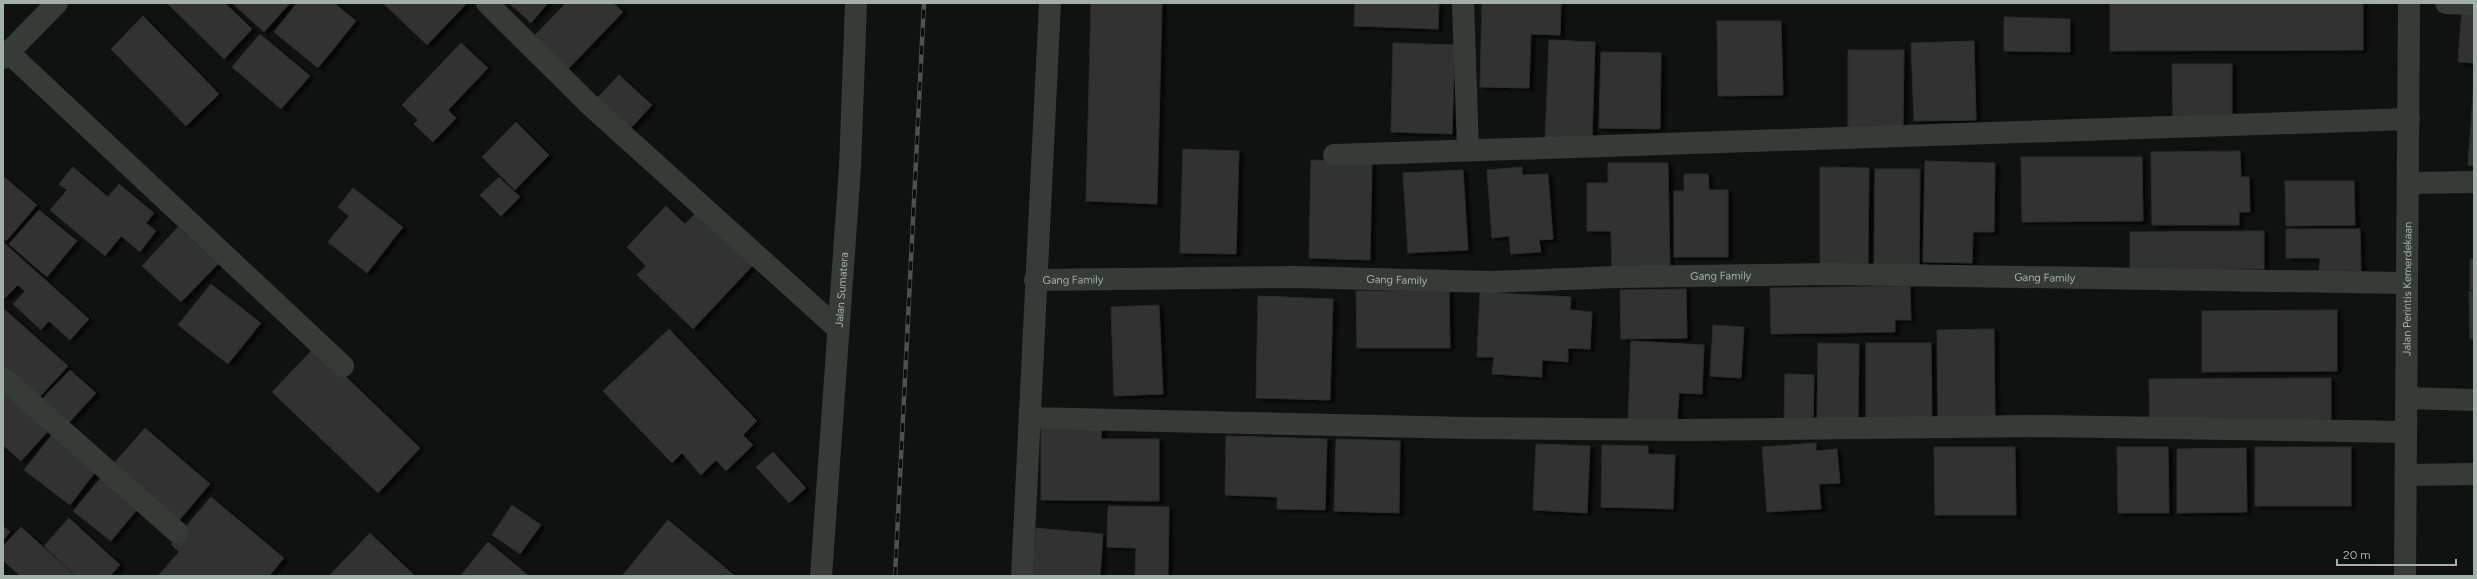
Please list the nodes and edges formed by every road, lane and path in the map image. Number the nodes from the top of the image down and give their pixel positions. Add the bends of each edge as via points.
1 (57, 3) edge
2 (487, 3) edge
3 (856, 3) edge
4 (1050, 3) edge
5 (1464, 3) edge
6 (2409, 3) edge
7 (2446, 3) edge
8 (2474, 4) edge
9 (6, 56) edge
10 (2409, 119) junction
11 (1468, 150) junction
12 (1334, 155) dead end
13 (2474, 182) edge
14 (2408, 183) junction
15 (1035, 280) junction
16 (2407, 283) junction
17 (837, 328) junction
18 (343, 366) dead end
19 (3, 378) edge
20 (2407, 398) junction
21 (2474, 400) edge
22 (1030, 418) junction
23 (2406, 432) junction
24 (2474, 474) edge
25 (2406, 475) junction
26 (177, 532) dead end
27 (821, 576) edge
28 (1022, 576) edge
29 (2405, 576) edge

1 - 9 street
2 - 17 street via 589,104
3 - 17 street, Jalan Sumatera via 850,168
4 - 15 street
5 - 11 street
6 - 10 street, Jalan Perintis Kemerdekaan
7 - 8 street
9 - 18 street
10 - 11 street
10 - 14 street, Jalan Perintis Kemerdekaan
11 - 12 street
13 - 14 street
14 - 16 street, Jalan Perintis Kemerdekaan
15 - 16 street, Gang Family via 1294,277 1491,282 1616,277 1834,274
15 - 22 street
16 - 20 street, Jalan Perintis Kemerdekaan
17 - 27 street, Jalan Sumatera
19 - 26 street
20 - 21 street
20 - 23 street, Jalan Perintis Kemerdekaan
22 - 23 street via 1467,428 1687,430 2044,426
22 - 28 street
23 - 25 street, Jalan Perintis Kemerdekaan
24 - 25 street
25 - 29 street, Jalan Perintis Kemerdekaan

